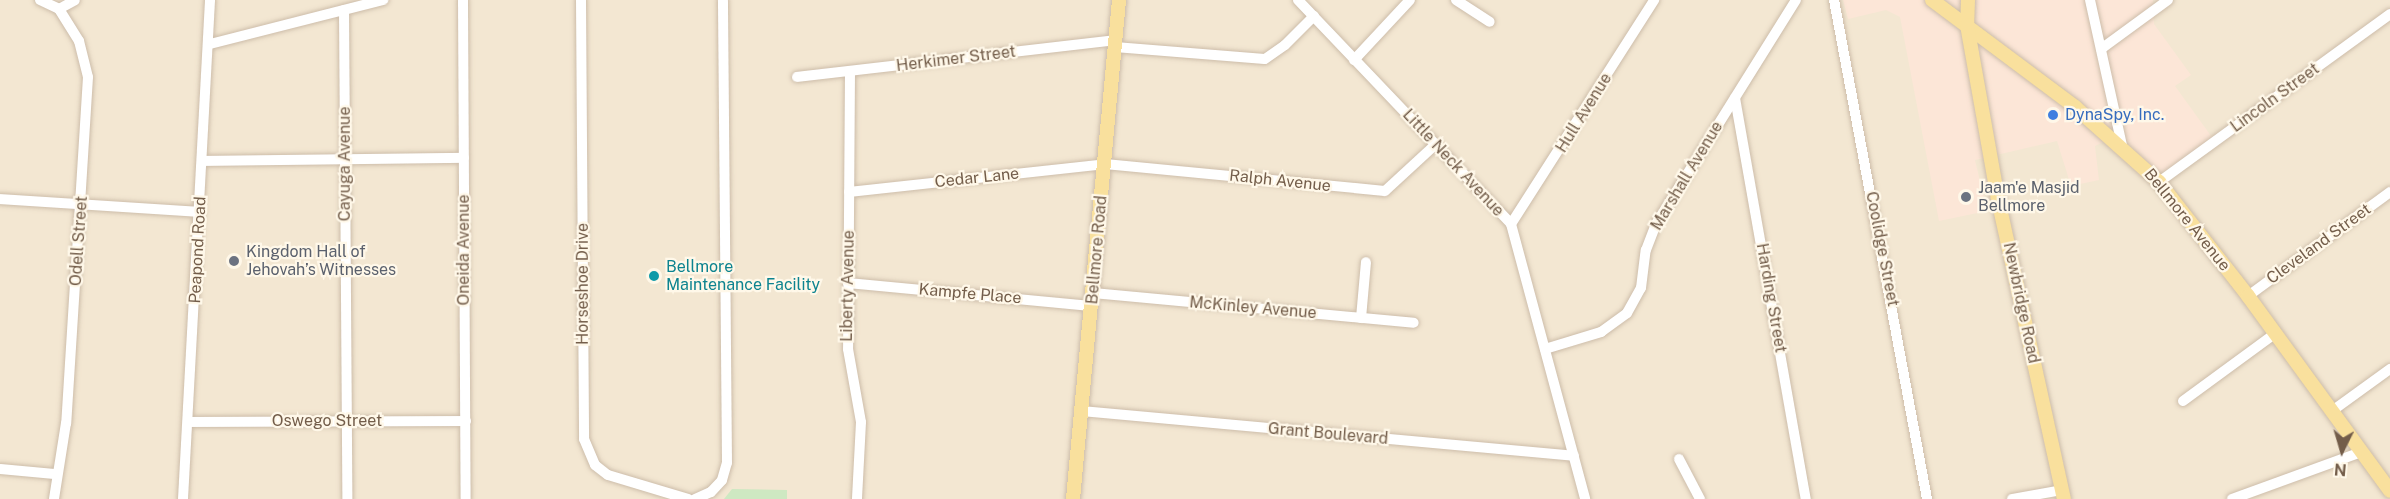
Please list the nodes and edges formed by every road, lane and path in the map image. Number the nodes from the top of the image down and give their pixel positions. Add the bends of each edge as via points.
1 (40, 0) edge
2 (75, 0) edge
3 (210, 0) edge
4 (383, 0) edge
5 (463, 0) edge
6 (581, 0) edge
7 (723, 0) edge
8 (1119, 0) edge
9 (1298, 0) edge
10 (1410, 0) edge
11 (1456, 0) edge
12 (1654, 0) edge
13 (1796, 0) edge
14 (1834, 0) edge
15 (1932, 0) edge
16 (1968, 0) edge
17 (2090, 0) edge
18 (2168, 0) edge
19 (59, 9) junction
20 (344, 10) junction
21 (2390, 14) edge
22 (1314, 16) junction
23 (1490, 22) dead end
24 (1967, 25) junction
25 (210, 44) junction
26 (1115, 44) junction
27 (2101, 49) junction
28 (1354, 60) junction
29 (850, 72) junction
30 (797, 77) dead end
31 (1735, 98) junction
32 (1437, 144) junction
33 (2122, 145) junction
34 (464, 158) junction
35 (345, 159) junction
36 (203, 160) junction
37 (1105, 164) junction
38 (2159, 182) junction
39 (849, 192) junction
40 (2390, 192) edge
41 (0, 199) edge
42 (81, 204) junction
43 (200, 212) junction
44 (1511, 224) junction
45 (1366, 262) dead end
46 (848, 283) junction
47 (2248, 296) junction
48 (1092, 299) junction
49 (1361, 318) junction
50 (1414, 323) dead end
51 (2276, 333) junction
52 (1545, 349) junction
53 (2390, 369) edge
54 (2183, 401) dead end
55 (1081, 411) junction
56 (2332, 411) junction
57 (347, 421) junction
58 (466, 421) junction
59 (188, 422) junction
60 (2361, 452) junction
61 (1574, 456) junction
62 (1679, 459) dead end
63 (0, 469) edge
64 (55, 474) junction
65 (2390, 491) edge
66 (2063, 494) edge
67 (54, 499) edge
68 (183, 499) edge
69 (347, 499) edge
70 (466, 499) edge
71 (688, 499) edge
72 (695, 499) edge
73 (857, 499) edge
74 (1073, 499) edge
75 (1585, 499) edge
76 (1700, 499) edge
77 (1806, 499) edge
78 (1927, 499) edge
79 (2012, 499) edge
80 (2232, 499) edge

1 - 19 street
2 - 19 street
3 - 25 street, Peapond Road
4 - 20 street
5 - 34 street, Oneida Avenue
6 - 71 street, Horseshoe Drive via 584,439 595,465 608,475
7 - 72 street via 727,463 722,480 711,492
8 - 26 main road, Bellmore Road
9 - 22 street, Little Neck Avenue
10 - 28 street
11 - 23 street
12 - 44 street, Hull Avenue via 1527,205
13 - 31 street, Marshall Avenue
14 - 78 street, Coolidge Street
15 - 24 main road, Bellmore Avenue
16 - 24 main road, Newbridge Road
17 - 27 street
18 - 27 street
19 - 42 street, Odell Street via 79,41 88,77
20 - 25 street
20 - 35 street, Cayuga Avenue
21 - 38 street, Lincoln Street
22 - 26 street, Herkimer Street via 1265,59
22 - 28 street, Little Neck Avenue
24 - 33 main road, Bellmore Avenue
24 - 66 main road, Newbridge Road via 1998,200
25 - 36 street, Peapond Road
26 - 29 street, Herkimer Street
26 - 37 main road, Bellmore Road
27 - 33 street
28 - 32 street, Little Neck Avenue
29 - 30 street, Herkimer Street
29 - 39 street, Liberty Avenue
31 - 52 street, Marshall Avenue via 1656,224 1646,250 1641,288 1627,313 1601,332
31 - 77 street, Harding Street
32 - 37 street, Ralph Avenue via 1385,191
32 - 44 street, Little Neck Avenue
33 - 38 main road, Bellmore Avenue
34 - 35 street
34 - 58 street, Oneida Avenue
35 - 36 street
35 - 57 street, Cayuga Avenue
36 - 43 street, Peapond Road
37 - 39 street, Cedar Lane
37 - 48 main road, Bellmore Road
38 - 47 main road, Bellmore Avenue
39 - 46 street, Liberty Avenue
40 - 47 street, Cleveland Street
41 - 42 street
42 - 43 street
42 - 64 street, Odell Street via 66,423
43 - 59 street, Peapond Road
44 - 52 street, Little Neck Avenue
45 - 49 street
46 - 48 street, Kampfe Place
46 - 73 street, Liberty Avenue via 848,349 861,422
47 - 51 main road, Bellmore Avenue
48 - 49 street, McKinley Avenue
48 - 55 main road, Bellmore Road
49 - 50 street, McKinley Avenue
51 - 54 street
51 - 56 main road, Bellmore Avenue
52 - 61 street, Little Neck Avenue
53 - 56 street
55 - 61 street, Grant Boulevard
55 - 74 main road, Bellmore Road
56 - 60 main road, Bellmore Avenue
57 - 58 street, Oswego Street
57 - 59 street, Oswego Street
57 - 69 street, Cayuga Avenue
58 - 70 street, Oneida Avenue
59 - 68 street, Peapond Road
60 - 65 main road, Bellmore Avenue
60 - 80 street
61 - 75 street, Little Neck Avenue
62 - 76 street
63 - 64 street
64 - 67 street, Odell Street
66 - 79 street

